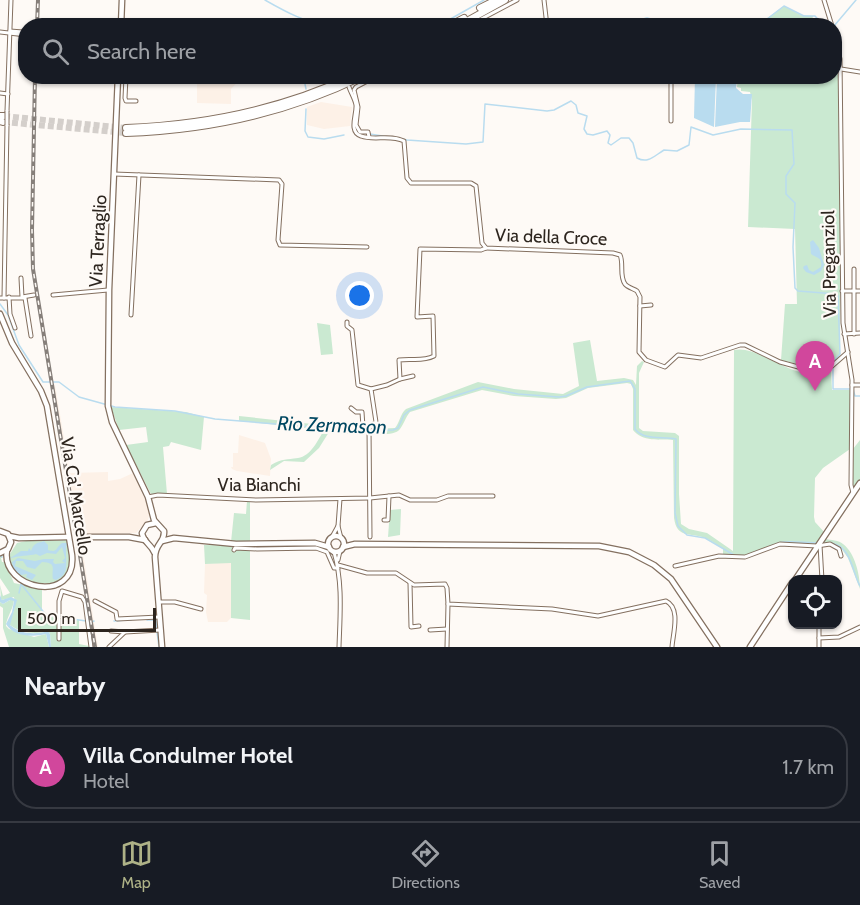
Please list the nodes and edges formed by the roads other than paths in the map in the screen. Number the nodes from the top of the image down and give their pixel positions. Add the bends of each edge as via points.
1 (11, 0) edge
2 (122, 0) edge
3 (496, 0) edge
4 (505, 0) edge
5 (517, 0) edge
6 (544, 0) edge
7 (824, 0) edge
8 (121, 18) edge
9 (463, 18) edge
10 (472, 18) edge
11 (483, 18) edge
12 (546, 18) edge
13 (830, 18) edge
14 (0, 32) edge
15 (10, 32) junction
16 (18, 33) edge
17 (842, 69) edge
18 (860, 72) edge
19 (118, 84) edge
20 (124, 84) edge
21 (333, 84) edge
22 (347, 84) edge
23 (362, 84) edge
24 (671, 84) edge
25 (840, 84) edge
26 (349, 87) dead end
27 (118, 90) junction
28 (124, 90) junction
29 (0, 93) edge
30 (8, 94) junction
31 (136, 101) dead end
32 (4, 119) edge
33 (671, 121) dead end
34 (369, 137) junction
35 (114, 174) junction
36 (139, 175) junction
37 (0, 220) edge
38 (5, 220) junction
39 (367, 247) dead end
40 (486, 248) junction
41 (854, 269) dead end
42 (21, 278) dead end
43 (109, 290) junction
44 (842, 291) junction
45 (855, 291) junction
46 (860, 291) edge
47 (34, 295) dead end
48 (53, 295) dead end
49 (23, 297) junction
50 (4, 298) edge
51 (651, 305) dead end
52 (640, 306) junction
53 (0, 314) edge
54 (131, 315) dead end
55 (347, 322) dead end
56 (15, 328) dead end
57 (860, 333) edge
58 (853, 334) junction
59 (844, 335) junction
60 (31, 336) dead end
61 (848, 352) junction
62 (413, 376) dead end
63 (400, 379) junction
64 (860, 385) edge
65 (852, 387) junction
66 (371, 389) junction
67 (351, 408) dead end
68 (356, 427) dead end
69 (363, 427) junction
70 (369, 430) junction
71 (860, 483) edge
72 (853, 493) junction
73 (389, 496) junction
74 (493, 496) dead end
75 (148, 497) junction
76 (340, 498) junction
77 (370, 498) junction
78 (151, 513) junction
79 (384, 520) dead end
80 (156, 523) junction
81 (148, 524) junction
82 (338, 526) junction
83 (143, 530) junction
84 (0, 531) edge
85 (164, 531) junction
86 (9, 536) junction
87 (72, 537) dead end
88 (82, 537) dead end
89 (129, 537) junction
90 (370, 537) dead end
91 (19, 538) junction
92 (174, 538) junction
93 (331, 539) junction
94 (342, 539) junction
95 (147, 542) junction
96 (160, 542) junction
97 (315, 543) junction
98 (11, 544) junction
99 (355, 544) junction
100 (819, 544) junction
101 (329, 547) junction
102 (342, 549) junction
103 (7, 550) junction
104 (234, 550) dead end
105 (334, 552) junction
106 (0, 553) edge
107 (841, 556) dead end
108 (155, 557) junction
109 (6, 560) junction
110 (338, 565) junction
111 (675, 566) dead end
112 (798, 575) edge
113 (822, 575) edge
114 (410, 583) junction
115 (788, 589) edge
116 (95, 600) dead end
117 (159, 602) junction
118 (448, 604) junction
119 (201, 609) dead end
120 (159, 617) junction
121 (419, 626) dead end
122 (860, 627) edge
123 (447, 629) junction
124 (819, 629) edge
125 (160, 630) junction
126 (430, 630) dead end
127 (111, 631) dead end
128 (125, 632) junction
129 (819, 638) junction
130 (59, 639) dead end
131 (92, 647) edge
132 (109, 647) edge
133 (162, 647) edge
134 (339, 647) edge
135 (447, 647) edge
136 (672, 647) edge
137 (717, 647) edge
138 (750, 647) edge
139 (819, 647) edge

1 - 15 street
2 - 8 main road
3 - 9 highway
4 - 10 highway
5 - 11 street
6 - 12 street
7 - 13 street
14 - 15 street
15 - 16 street
15 - 30 street
17 - 18 street
19 - 27 main road, Via Terraglio
20 - 28 street
21 - 22 highway via 282,104 228,118 126,130 184,130 256,116
23 - 34 street via 354,90 358,106 356,127 360,132 368,132
24 - 33 street
25 - 44 street, Via Preganziol
26 - 34 street via 356,106 354,127 361,136
27 - 28 street
27 - 35 main road, Via Terraglio
28 - 31 street via 126,100
29 - 30 street
30 - 32 street
32 - 38 street
34 - 40 street, Via della Croce via 404,141 407,178 411,183 476,186 482,243
35 - 36 street
35 - 43 main road, Via Terraglio
36 - 39 street via 279,180 280,245
36 - 54 street
37 - 38 street
38 - 50 street
40 - 52 street, Via della Croce via 617,253 622,261 623,282 638,291
40 - 63 street via 420,249 417,317 433,316 434,356 423,361 399,360
41 - 45 street
42 - 49 street
43 - 48 street
43 - 75 main road, Via Terraglio via 108,406
44 - 45 street
44 - 59 street, Via Preganziol
45 - 46 street
45 - 58 street
47 - 49 street
49 - 50 street
49 - 60 street
50 - 56 street
51 - 52 street
52 - 61 street via 640,354 661,367 678,355 701,358 740,345 780,362 816,370 833,364
53 - 109 main road, Via Ca' Marcello via 15,350 47,406 73,563 66,579 47,587 16,578
55 - 66 street via 352,330 358,385
57 - 58 street
58 - 59 street
59 - 61 street, Via Preganziol
61 - 65 street, Via Preganziol
62 - 63 street
63 - 66 street
64 - 65 street
65 - 72 street, Via Preganziol
66 - 70 street via 376,422
67 - 69 street via 362,412
68 - 69 street
69 - 70 street
70 - 77 street
71 - 72 main road
72 - 100 main road
73 - 74 street, Via Bianchi via 400,495 410,500
73 - 77 street, Via Bianchi
73 - 79 street via 388,520
75 - 76 street, Via Bianchi
75 - 78 main road
76 - 77 street, Via Bianchi
76 - 82 street
77 - 90 street
78 - 80 main road
78 - 81 main road
80 - 81 main road
80 - 85 main road
81 - 83 main road
82 - 93 street
82 - 94 street
83 - 89 main road
83 - 95 main road
84 - 86 main road, Via Ca' Marcello
85 - 92 main road
85 - 96 main road
86 - 91 main road, Via Ca' Marcello
86 - 98 main road
87 - 91 main road, Via Ca' Marcello
88 - 89 main road, Via Ca' Marcello
89 - 95 main road, Via Ca' Marcello
91 - 98 main road
92 - 96 main road
92 - 97 main road
93 - 94 main road
93 - 97 main road
93 - 101 main road
94 - 99 main road
94 - 102 main road
95 - 96 main road
95 - 108 main road
96 - 108 main road
97 - 101 main road
98 - 103 main road
99 - 102 main road
99 - 137 main road via 599,546 629,552 671,579
100 - 107 street via 835,546
100 - 111 street via 780,544 745,557 719,556
100 - 112 main road
100 - 113 street
101 - 105 main road
102 - 105 main road
102 - 110 street
103 - 106 main road, Via Ca' Marcello
103 - 109 main road
104 - 110 street via 316,548 327,552 334,568
105 - 110 street
106 - 109 main road, Via Ca' Marcello
108 - 117 main road
110 - 114 street via 367,573 396,573
110 - 134 street
114 - 118 street via 446,584
114 - 121 street via 411,627
115 - 138 main road
116 - 120 street via 116,612 117,619
117 - 119 street
117 - 120 main road
118 - 123 street
118 - 136 street via 552,609 598,616 666,601 675,610
120 - 125 main road
122 - 129 street via 839,637
123 - 126 street
123 - 135 street
124 - 129 street
125 - 128 street
125 - 133 main road
127 - 128 street
128 - 132 street
129 - 139 street
130 - 131 street via 62,591 82,597 85,602

